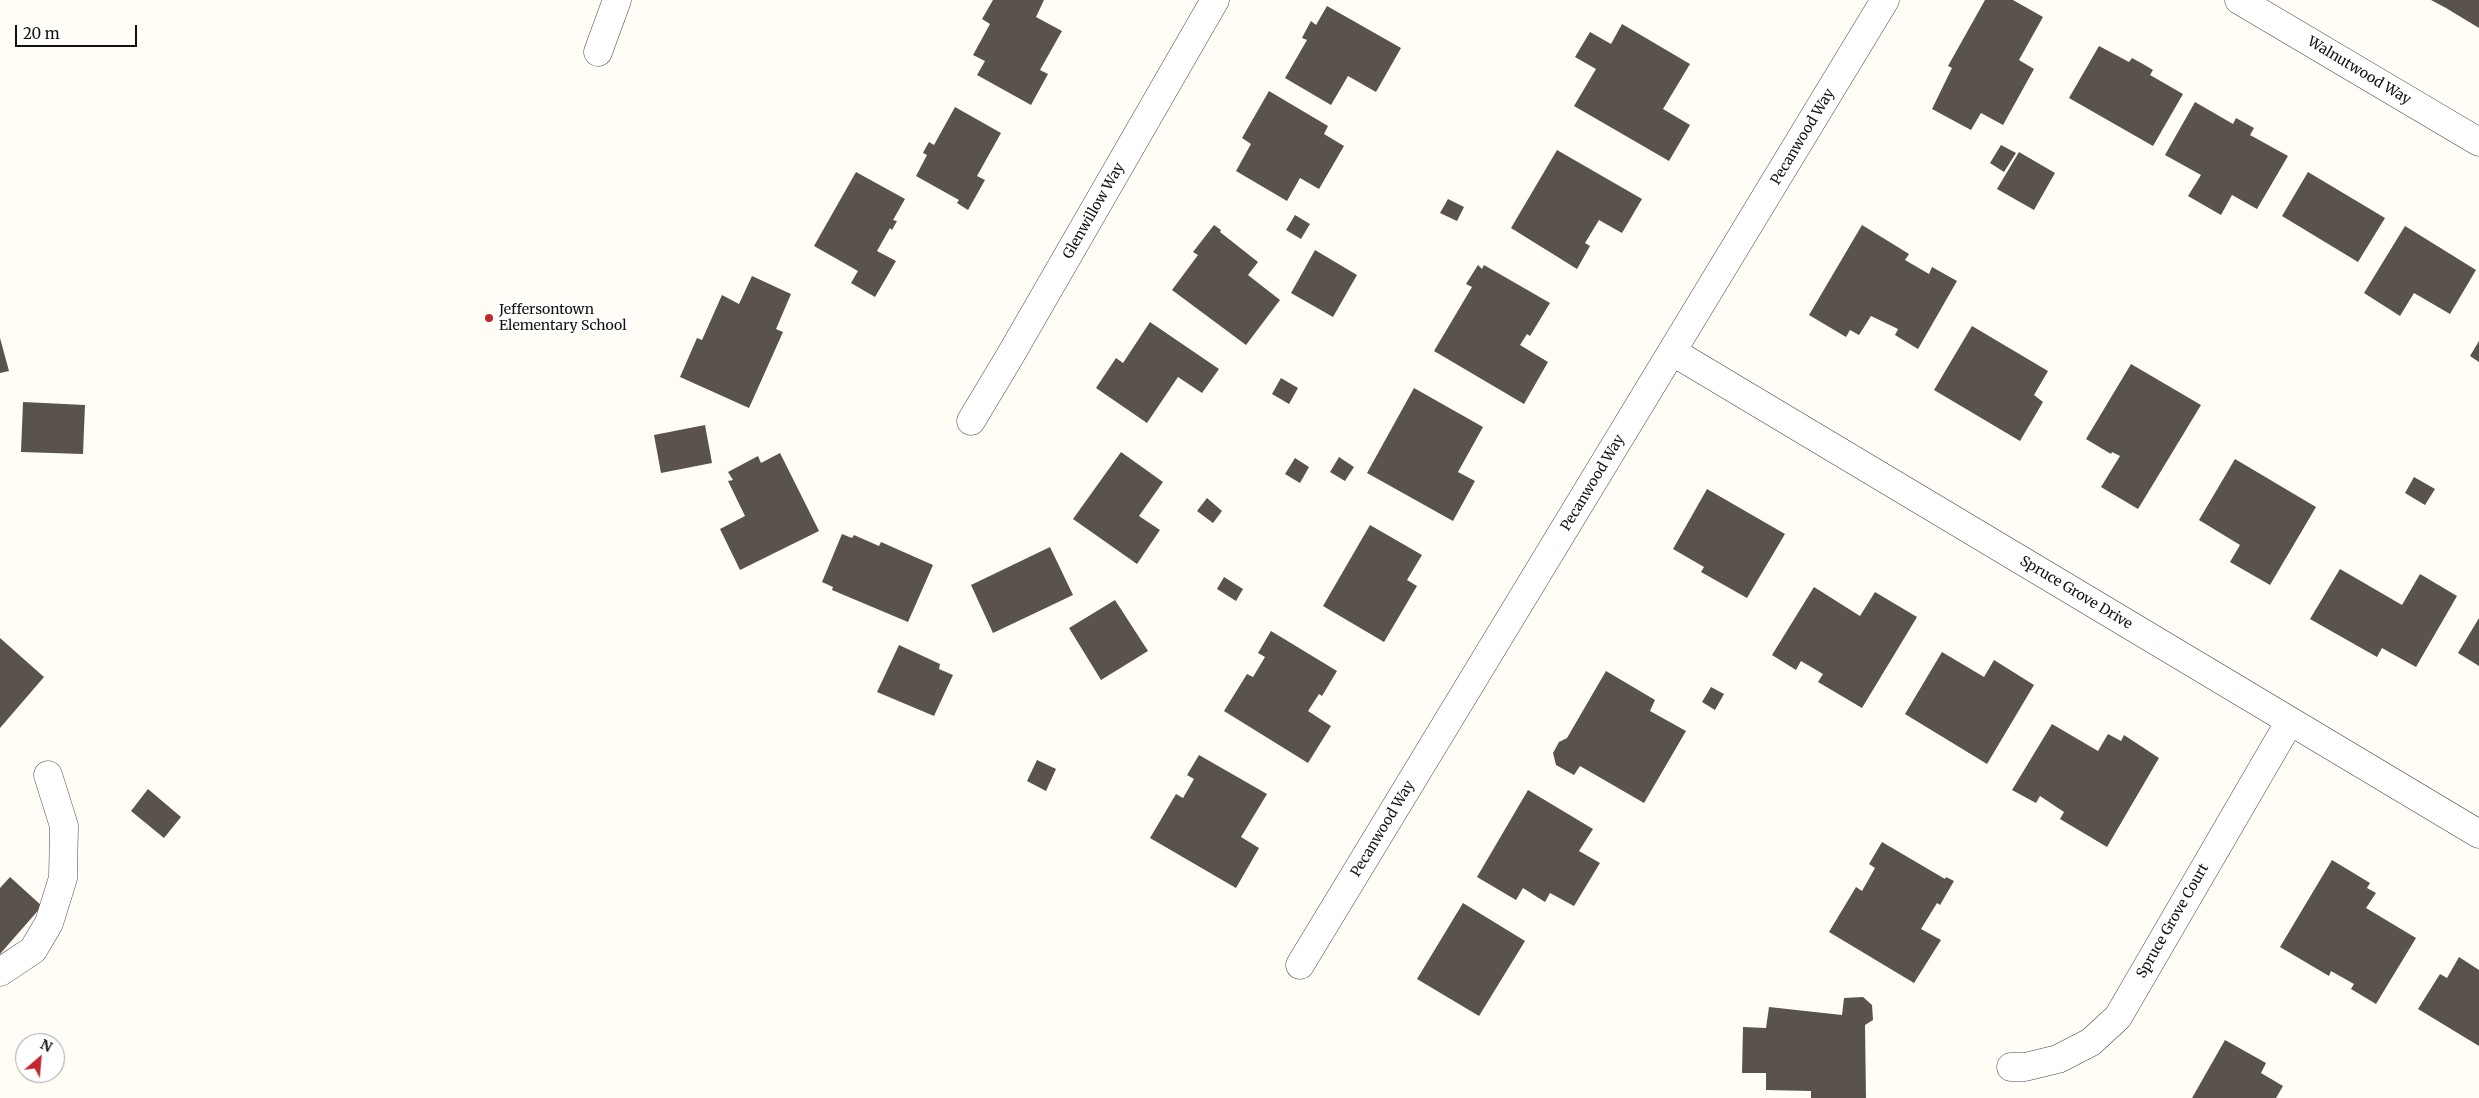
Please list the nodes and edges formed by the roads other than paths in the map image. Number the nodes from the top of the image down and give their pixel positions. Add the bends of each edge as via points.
1 (617, 0) edge
2 (1214, 0) edge
3 (1885, 0) edge
4 (2239, 0) edge
5 (598, 52) dead end
6 (2479, 142) edge
7 (1673, 352) junction
8 (971, 421) dead end
9 (2290, 721) junction
10 (48, 775) dead end
11 (2479, 834) edge
12 (1300, 966) dead end
13 (0, 972) edge
14 (2011, 1067) dead end

1 - 5 street
2 - 8 street, Glenwillow Way
3 - 7 street, Pecanwood Way
4 - 6 street, Walnutwood Way
7 - 9 street, Spruce Grove Drive
7 - 12 street, Pecanwood Way
9 - 11 street, Spruce Grove Drive
9 - 14 street, Spruce Grove Court via 2118,1017 2090,1042 2058,1059
10 - 13 street via 64,826 63,878 49,923 33,950

